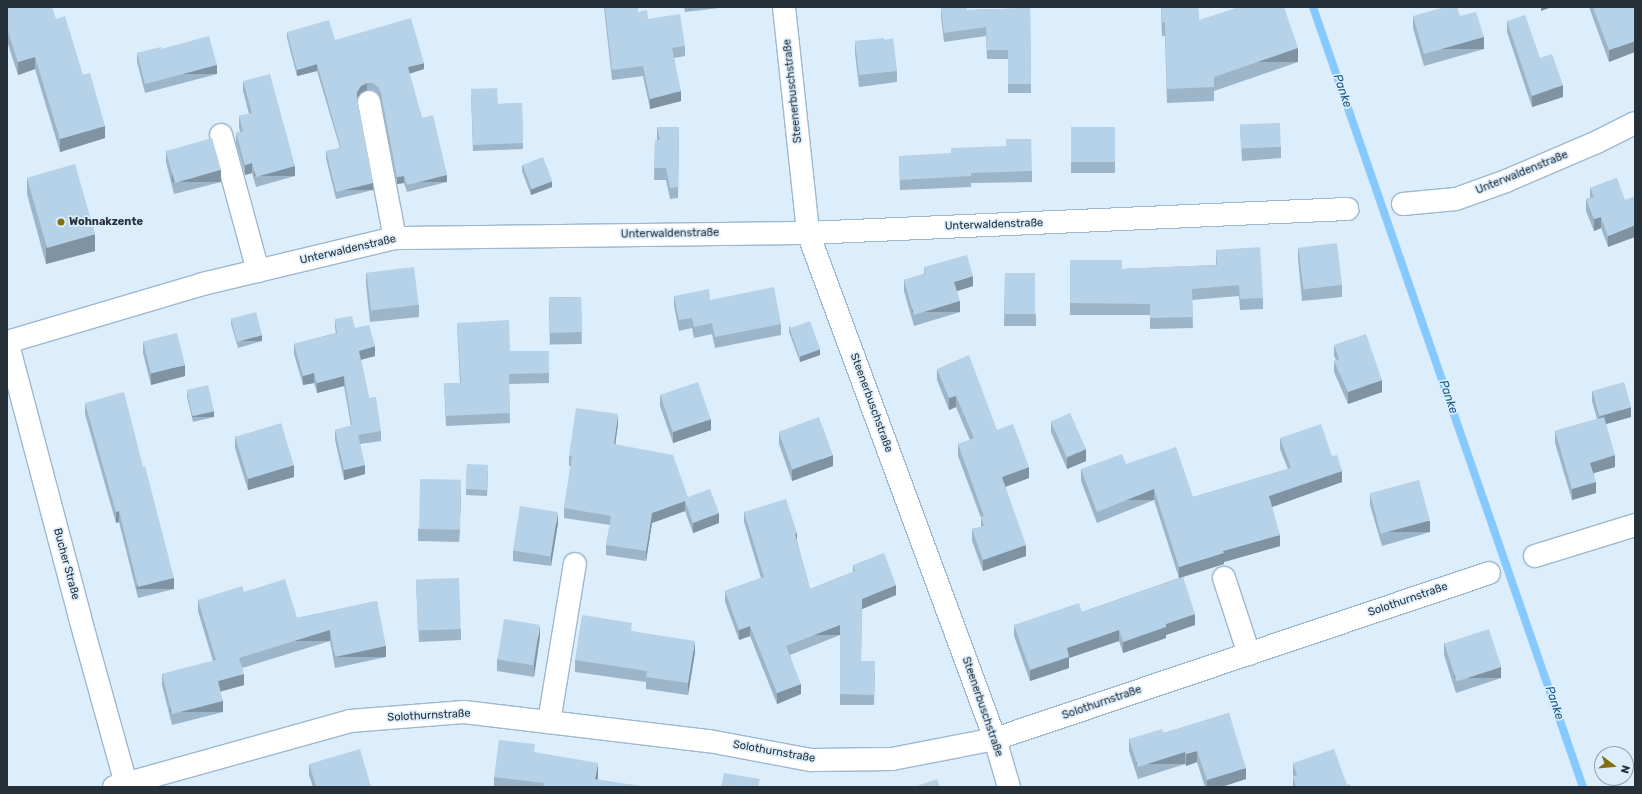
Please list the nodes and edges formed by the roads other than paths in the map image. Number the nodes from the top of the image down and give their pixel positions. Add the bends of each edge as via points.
1 (784, 7) edge
2 (369, 102) dead end
3 (1635, 123) edge
4 (221, 135) dead end
5 (1403, 204) dead end
6 (1347, 209) dead end
7 (808, 233) junction
8 (395, 238) junction
9 (258, 271) junction
10 (7, 342) edge
11 (1635, 525) edge
12 (1535, 556) dead end
13 (575, 564) dead end
14 (1489, 573) dead end
15 (1224, 578) dead end
16 (1249, 654) junction
17 (549, 722) junction
18 (995, 739) junction
19 (122, 786) edge
20 (1009, 787) edge

1 - 7 street, Steenerbuschstraße
2 - 8 street
3 - 5 street, Unterwaldenstraße via 1513,178 1456,199
4 - 9 street
6 - 7 street, Unterwaldenstraße
7 - 8 street, Unterwaldenstraße
7 - 18 street, Steenerbuschstraße
8 - 9 street, Unterwaldenstraße
9 - 10 street, Unterwaldenstraße via 203,284
10 - 19 street, Bucher Straße
11 - 12 street
13 - 17 street
14 - 16 street, Solothurnstraße
15 - 16 street
16 - 18 street, Solothurnstraße
17 - 18 street, Solothurnstraße via 709,741 811,760 892,759
17 - 19 street, Solothurnstraße via 464,712 350,721
18 - 20 street, Steenerbuschstraße

